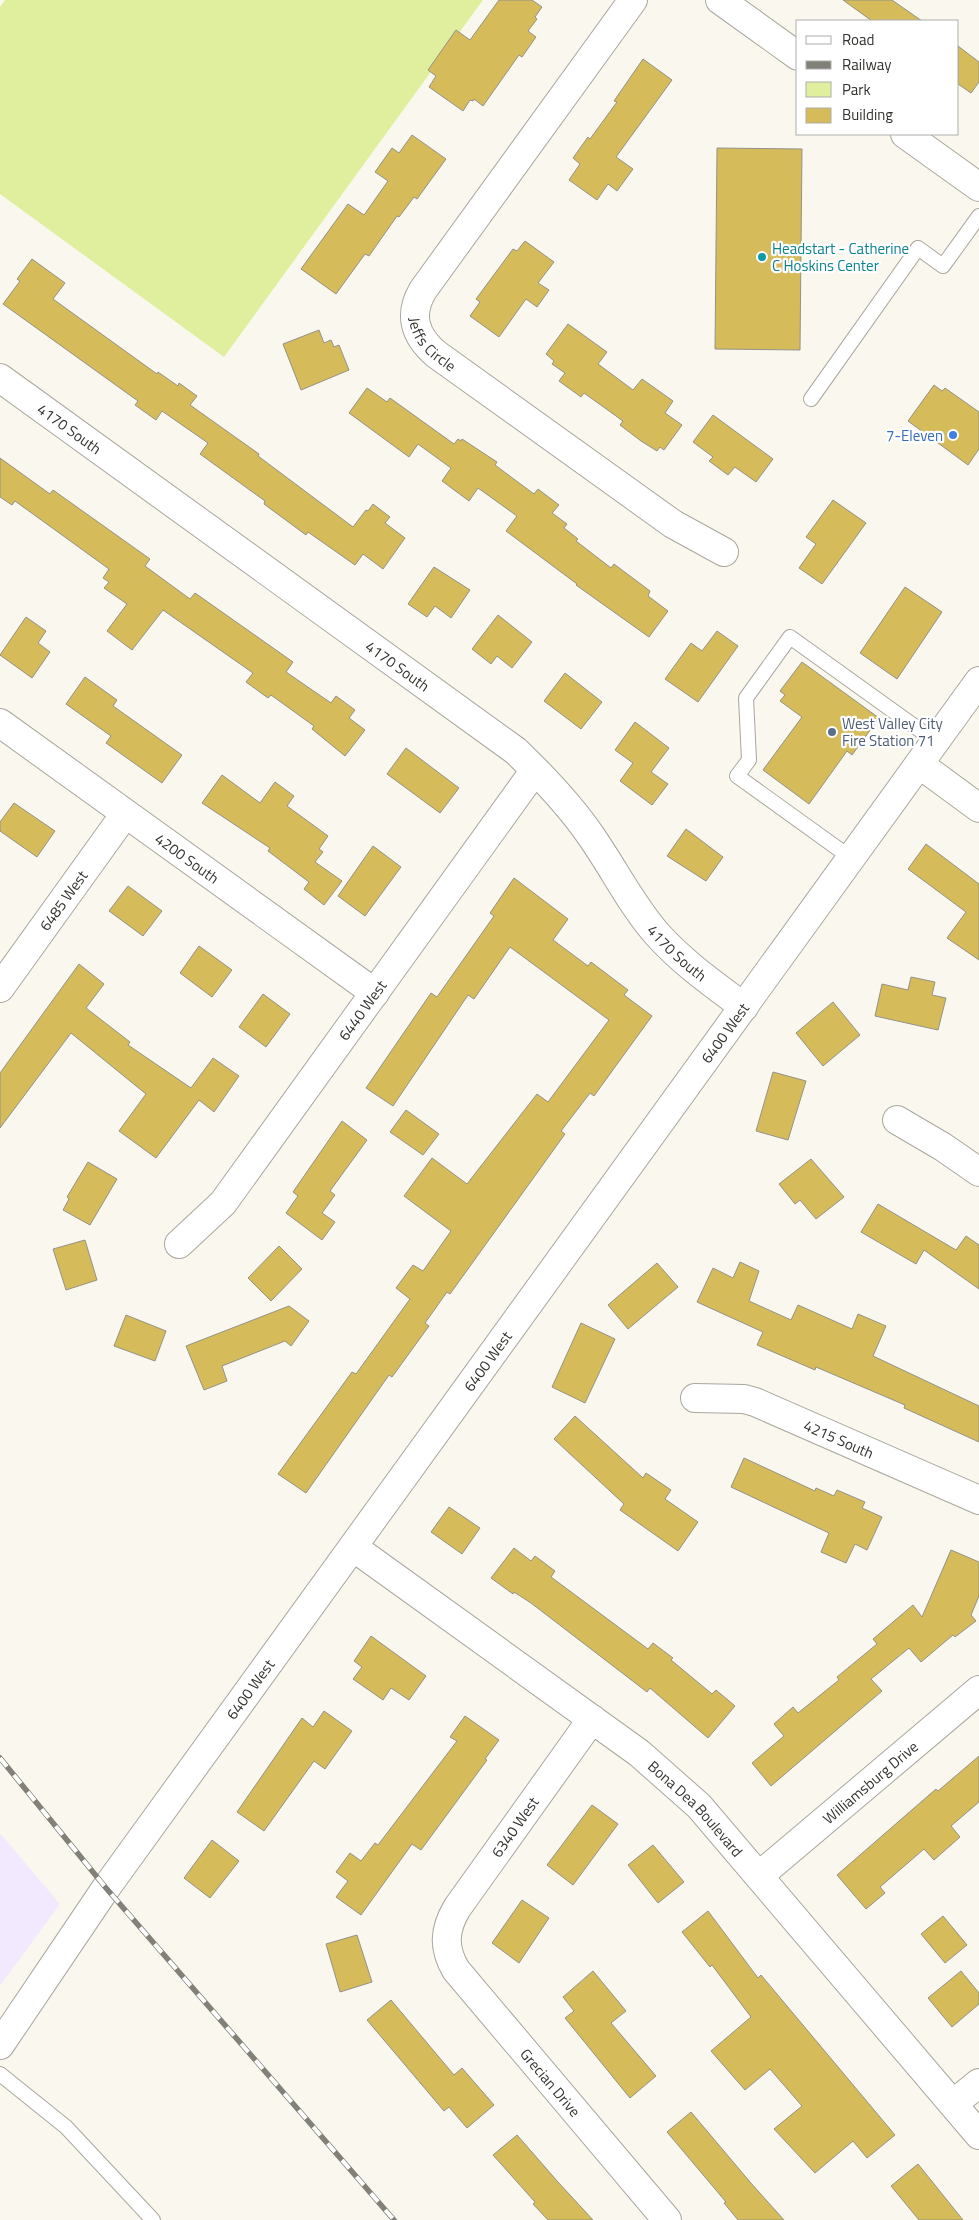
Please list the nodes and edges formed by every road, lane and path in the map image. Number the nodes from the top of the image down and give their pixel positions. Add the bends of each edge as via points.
1 (633, 0) edge
2 (720, 0) edge
3 (796, 55) edge
4 (906, 135) edge
5 (979, 187) edge
6 (979, 216) edge
7 (0, 378) edge
8 (811, 399) dead end
9 (724, 552) dead end
10 (979, 682) edge
11 (0, 724) edge
12 (935, 742) junction
13 (919, 764) junction
14 (535, 770) junction
15 (979, 808) edge
16 (125, 814) junction
17 (851, 858) junction
18 (0, 988) edge
19 (375, 993) junction
20 (744, 1007) junction
21 (898, 1120) dead end
22 (979, 1172) edge
23 (179, 1244) dead end
24 (695, 1398) dead end
25 (979, 1500) edge
26 (353, 1547) junction
27 (979, 1690) edge
28 (592, 1719) junction
29 (760, 1875) junction
30 (445, 1938) joint
31 (0, 2044) edge
32 (0, 2074) edge
33 (979, 2083) edge
34 (953, 2104) junction
35 (979, 2135) edge
36 (153, 2220) edge
37 (666, 2220) edge

1 - 9 street, Jeffs Circle via 423,290 416,304 414,320 421,338 436,354 673,524
2 - 3 street
4 - 5 street
6 - 8 lane via 943,266 918,248
7 - 14 street, 4170 South via 489,730
10 - 12 street, 6400 West
11 - 16 street, 4200 South
12 - 13 street, 6400 West
12 - 17 lane via 790,637 746,698 749,760 737,776
13 - 15 street
13 - 17 street, 6400 West
14 - 19 street, 6440 West
14 - 20 street, 4170 South via 576,815 630,899 658,935 693,969
16 - 18 street, 6485 West
16 - 19 street, 4200 South
17 - 20 street, 6400 West
19 - 23 street, 6440 West via 223,1203
20 - 26 street, 6400 West
21 - 22 street
24 - 25 street, 4215 South via 755,1402
26 - 28 street, Bona Dea Boulevard
26 - 31 street, 6400 West via 106,1888
27 - 29 street, Williamsburg Drive
28 - 29 street, Bona Dea Boulevard via 645,1758 699,1806
28 - 30 street, 6340 West via 457,1908
29 - 34 street, Bona Dea Boulevard
30 - 37 street, Grecian Drive via 456,1970
32 - 36 lane via 66,2127
33 - 34 street
34 - 35 street, Bona Dea Boulevard

